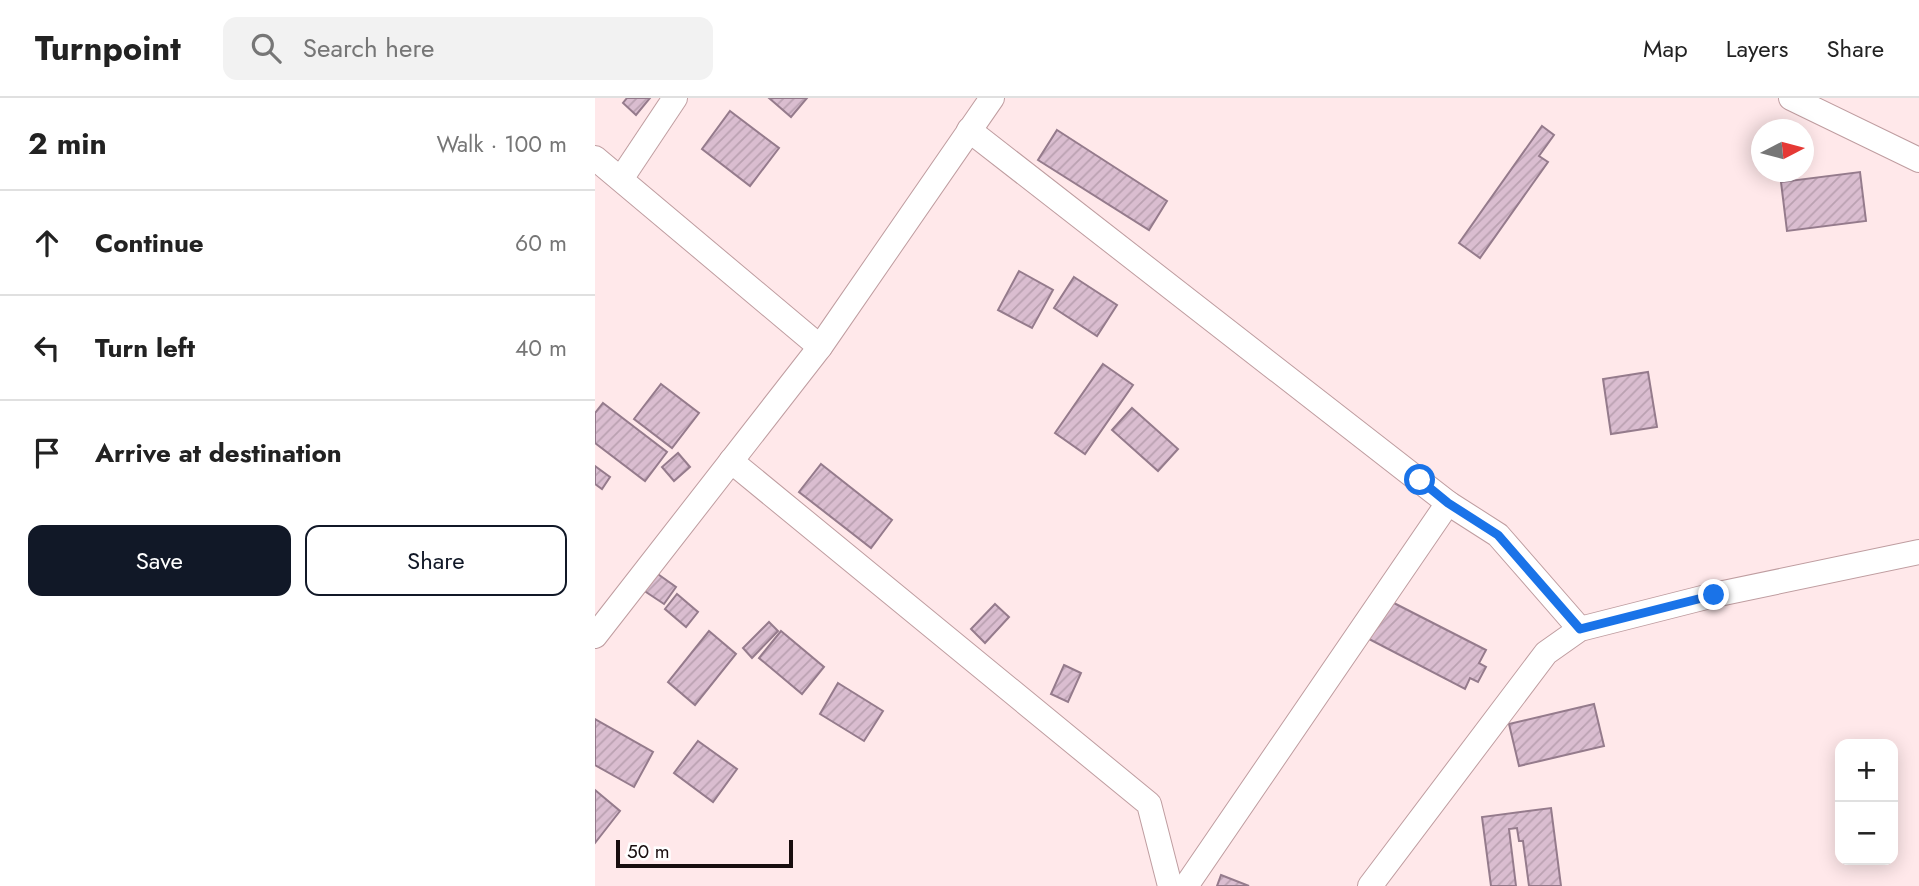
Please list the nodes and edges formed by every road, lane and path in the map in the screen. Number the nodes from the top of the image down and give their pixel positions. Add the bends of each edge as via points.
1 (675, 98) edge
2 (992, 98) edge
3 (1791, 98) edge
4 (969, 130) junction
5 (595, 158) edge
6 (1919, 160) edge
7 (621, 179) junction
8 (820, 347) junction
9 (731, 461) junction
10 (1448, 503) junction
11 (1919, 552) edge
12 (1580, 629) junction
13 (595, 636) edge
14 (1170, 886) edge
15 (1186, 886) edge
16 (1370, 886) edge

1 - 7 street
2 - 4 street
3 - 6 street
4 - 8 street
4 - 10 street
5 - 7 street
7 - 8 street
8 - 9 street
9 - 13 street
9 - 14 street via 1149,804
10 - 12 street via 1498,535
10 - 15 street
11 - 12 street
12 - 16 street via 1546,653

